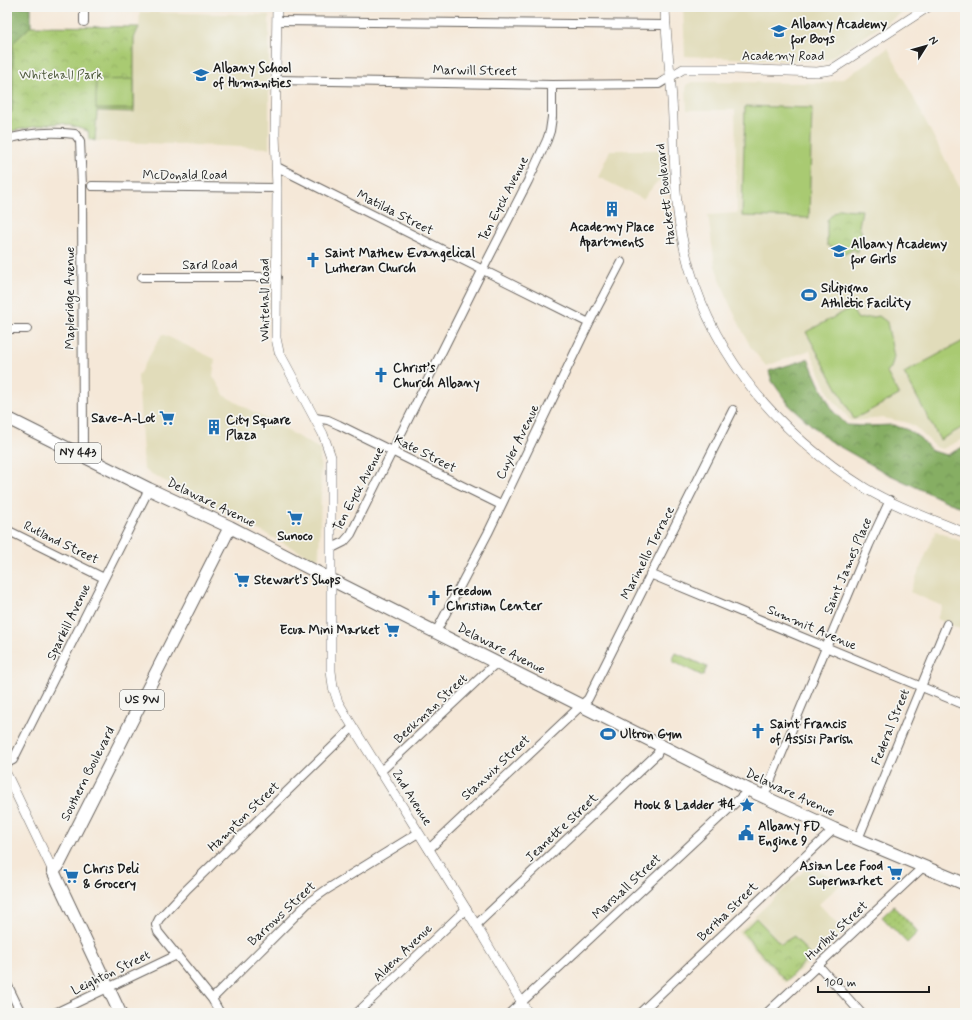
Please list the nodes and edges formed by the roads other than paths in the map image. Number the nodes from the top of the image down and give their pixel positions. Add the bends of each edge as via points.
1 (84, 7) edge
2 (277, 7) edge
3 (665, 7) edge
4 (928, 7) edge
5 (277, 21) junction
6 (84, 22) dead end
7 (666, 25) junction
8 (670, 77) junction
9 (276, 80) junction
10 (552, 85) junction
11 (7, 139) edge
12 (277, 167) junction
13 (92, 186) dead end
14 (277, 188) junction
15 (621, 262) dead end
16 (482, 271) junction
17 (142, 277) dead end
18 (277, 277) junction
19 (589, 323) junction
20 (7, 329) edge
21 (27, 329) dead end
22 (733, 410) dead end
23 (7, 418) edge
24 (315, 418) junction
25 (393, 451) junction
26 (83, 455) junction
27 (149, 489) junction
28 (890, 500) junction
29 (501, 505) junction
30 (230, 527) junction
31 (7, 530) edge
32 (965, 533) edge
33 (332, 548) junction
34 (650, 574) junction
35 (104, 578) junction
36 (332, 580) junction
37 (946, 624) dead end
38 (436, 632) junction
39 (826, 648) junction
40 (497, 662) junction
41 (921, 686) junction
42 (581, 705) junction
43 (965, 705) edge
44 (353, 728) junction
45 (661, 746) junction
46 (7, 763) edge
47 (380, 772) junction
48 (7, 775) edge
49 (749, 790) junction
50 (764, 796) junction
51 (834, 829) junction
52 (418, 833) junction
53 (858, 839) junction
54 (429, 849) junction
55 (923, 866) junction
56 (53, 871) junction
57 (965, 884) edge
58 (466, 910) junction
59 (476, 925) junction
60 (177, 955) junction
61 (818, 965) junction
62 (7, 984) edge
63 (108, 988) junction
64 (212, 999) junction
65 (522, 1002) junction
66 (20, 1013) edge
67 (55, 1013) edge
68 (120, 1013) edge
69 (220, 1013) edge
70 (357, 1013) edge
71 (510, 1013) edge
72 (528, 1013) edge
73 (640, 1013) edge
74 (767, 1013) edge
75 (861, 1013) edge

1 - 6 street
2 - 5 street, Whitehall Road
3 - 7 street, Hackett Boulevard
4 - 8 street, Academy Road via 831,70 817,72 683,69
5 - 7 street
5 - 9 street, Whitehall Road
7 - 8 street, Hackett Boulevard
8 - 10 street, Marwill Street via 659,84
8 - 28 street, Hackett Boulevard via 681,231 694,283 715,333 734,366 770,411 793,433 826,462
9 - 10 street, Marwill Street
9 - 12 street, Whitehall Road
10 - 16 street, Ten Eyck Avenue via 552,117 547,140
11 - 26 street, Mapleridge Avenue via 56,131 74,134 80,141
12 - 14 street, Whitehall Road
12 - 16 street, Matilda Street
13 - 14 street, McDonald Road
14 - 18 street, Whitehall Road
15 - 19 street, Cuyler Avenue
16 - 19 street, Matilda Street
16 - 25 street, Ten Eyck Avenue
17 - 18 street, Sard Road
18 - 24 street, Whitehall Road via 276,338 279,352
19 - 29 street, Cuyler Avenue
20 - 21 street
22 - 34 street, Marinello Terrace
23 - 26 main road, Delaware Avenue / NY 443
24 - 25 street, Kate Street via 328,420
24 - 33 street, Whitehall Road via 329,446 331,457
25 - 29 street, Kate Street
25 - 33 street, Ten Eyck Avenue via 351,534 344,542
26 - 27 main road, Delaware Avenue / NY 443
27 - 30 main road, Delaware Avenue / NY 443
27 - 35 street, Sparkill Avenue
28 - 32 street, Hackett Boulevard
28 - 39 street, Saint James Place
29 - 38 street, Cuyler Avenue
30 - 36 main road, Delaware Avenue
30 - 56 main road, Southern Boulevard / US 9W via 58,866
31 - 35 street, Rutland Street
33 - 36 street, Whitehall Road
34 - 39 street, Summit Avenue
34 - 42 street, Marinello Terrace via 588,699
35 - 46 street, Sparkill Avenue via 14,760
36 - 38 main road, Delaware Avenue
36 - 44 street, 2nd Avenue via 333,687 338,702
37 - 41 street, Federal Street
38 - 40 main road, Delaware Avenue
39 - 41 street, Summit Avenue
39 - 50 street, Saint James Place
40 - 42 main road, Delaware Avenue
40 - 47 street, Beekman Street
41 - 43 street, Summit Avenue
41 - 53 street, Federal Street
42 - 45 main road, Delaware Avenue
42 - 54 street, Stanwix Street
44 - 47 street, 2nd Avenue
44 - 60 street, Hampton Street via 159,919 156,926 158,932
45 - 49 main road, Delaware Avenue
45 - 59 street, Jeanette Street via 657,754
47 - 52 street, 2nd Avenue
48 - 56 street
49 - 50 main road, Delaware Avenue
49 - 65 street, Marshall Street
50 - 51 main road, Delaware Avenue
51 - 53 main road, Delaware Avenue
51 - 73 street, Bertha Street
52 - 54 street, 2nd Avenue
52 - 64 street, Barrows Street via 309,902
53 - 55 main road, Delaware Avenue
54 - 58 street, 2nd Avenue
55 - 57 main road, Delaware Avenue
55 - 61 street, Hurlbut Street
56 - 63 main road
58 - 59 street, 2nd Avenue
58 - 70 street, Alden Avenue
59 - 65 street, 2nd Avenue
60 - 63 street, Leighton Street
60 - 64 street
61 - 74 street, Hurlbut Street
61 - 75 street
62 - 66 street
63 - 67 street, Leighton Street
63 - 68 main road
64 - 69 street
65 - 71 street, Marshall Street
65 - 72 street, 2nd Avenue

